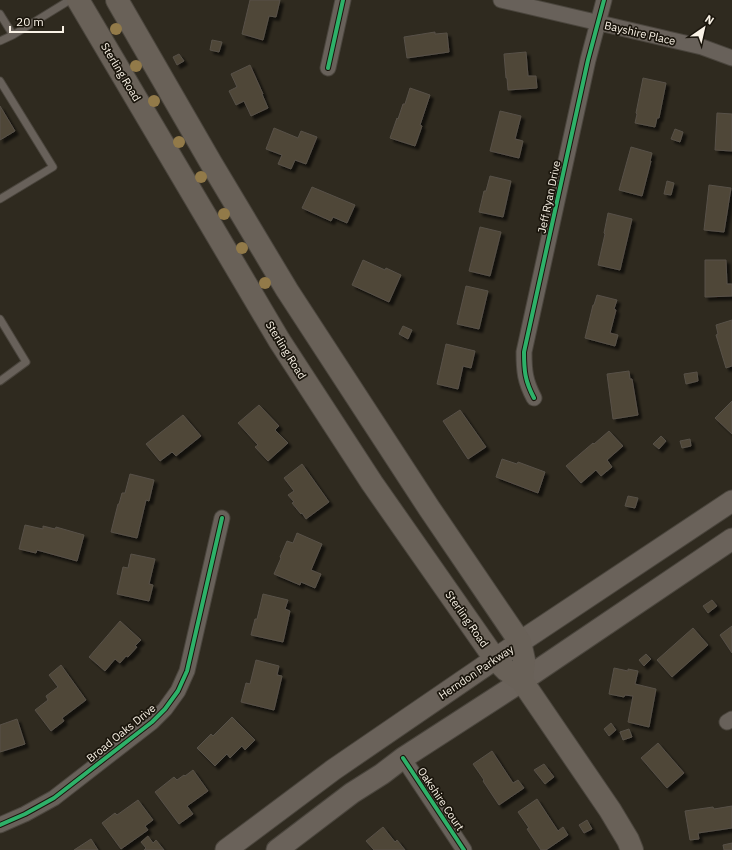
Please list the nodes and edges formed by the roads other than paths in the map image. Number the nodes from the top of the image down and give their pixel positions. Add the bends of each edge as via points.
1 (70, 0) edge
2 (78, 0) edge
3 (117, 0) edge
4 (343, 0) edge
5 (501, 0) edge
6 (604, 0) edge
7 (0, 14) edge
8 (598, 23) junction
9 (13, 35) junction
10 (0, 41) edge
11 (732, 58) edge
12 (328, 68) dead end
13 (0, 81) edge
14 (0, 199) edge
15 (0, 320) edge
16 (0, 381) edge
17 (534, 398) dead end
18 (732, 502) edge
19 (222, 518) dead end
20 (732, 539) edge
21 (520, 642) junction
22 (495, 659) junction
23 (522, 681) junction
24 (403, 758) junction
25 (0, 825) edge
26 (226, 850) edge
27 (277, 850) edge
28 (464, 850) edge
29 (632, 850) edge

1 - 9 lane
2 - 22 main road, Sterling Road via 279,340 372,483
3 - 21 main road via 287,290 428,508
4 - 12 street
5 - 8 street, Bayshire Place
6 - 8 street, Jeff Ryan Drive
7 - 9 lane
8 - 11 street, Bayshire Place via 702,47
8 - 17 street, Jeff Ryan Drive via 524,352 524,370
9 - 10 lane
13 - 14 lane via 53,167
15 - 16 lane via 26,362
18 - 21 main road, Herndon Parkway
19 - 25 street, Broad Oaks Drive via 187,671 178,691 165,709 152,722 54,798
20 - 23 main road
21 - 22 main road, Herndon Parkway
21 - 23 main road via 524,660
22 - 23 main road, Sterling Road
22 - 26 main road, Herndon Parkway via 333,770
23 - 24 main road
23 - 29 main road, Sterling Road via 610,810
24 - 27 main road
24 - 28 street, Oakshire Court

